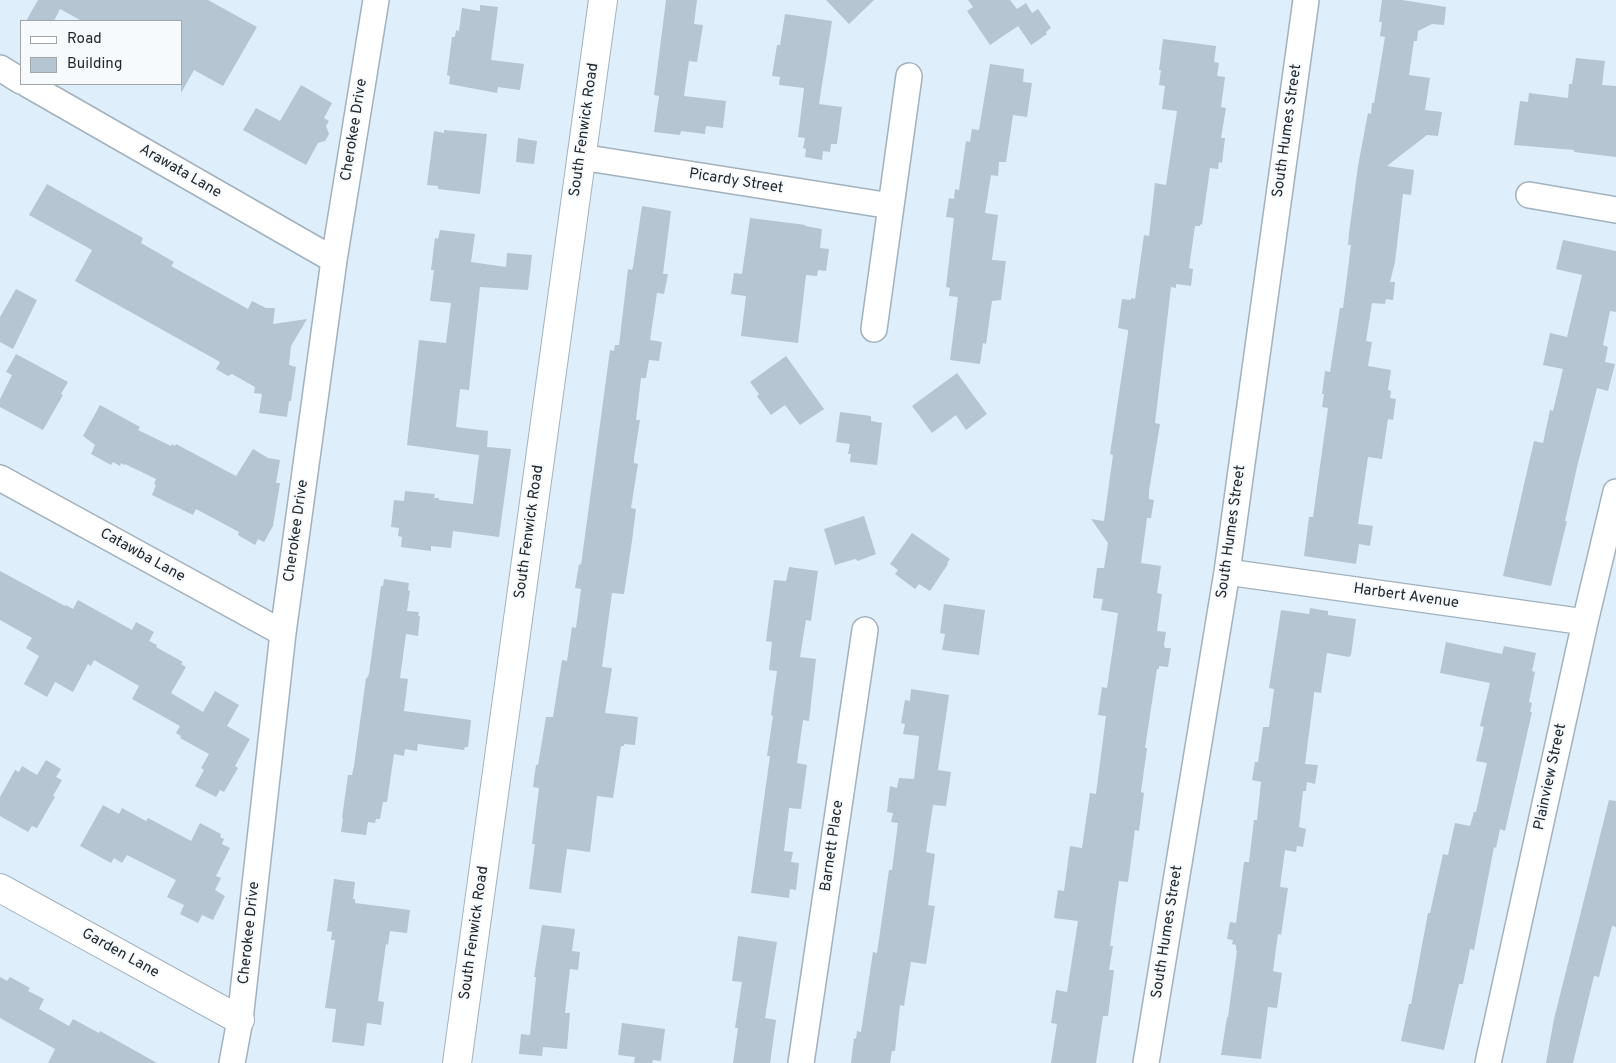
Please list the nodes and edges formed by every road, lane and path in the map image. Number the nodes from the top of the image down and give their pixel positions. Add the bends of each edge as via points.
1 (376, 0) edge
2 (603, 0) edge
3 (1306, 0) edge
4 (0, 68) edge
5 (909, 76) dead end
6 (20, 80) edge
7 (29, 85) edge
8 (581, 157) junction
9 (1529, 195) dead end
10 (891, 206) junction
11 (1616, 210) edge
12 (334, 260) junction
13 (874, 328) dead end
14 (0, 478) edge
15 (1616, 492) edge
16 (1227, 572) junction
17 (1585, 622) junction
18 (865, 630) dead end
19 (283, 633) junction
20 (0, 888) edge
21 (240, 1020) junction
22 (232, 1063) edge
23 (457, 1063) edge
24 (801, 1063) edge
25 (1146, 1063) edge
26 (1488, 1063) edge

1 - 12 street, Cherokee Drive
2 - 8 street, South Fenwick Road
3 - 16 street, South Humes Street
4 - 6 street
5 - 10 street
7 - 12 street, Arawata Lane
8 - 10 street, Picardy Street
8 - 23 street, South Fenwick Road
9 - 11 street
10 - 13 street
12 - 19 street, Cherokee Drive
14 - 19 street, Catawba Lane
15 - 17 street, Plainview Street
16 - 17 street, Harbert Avenue
16 - 25 street, South Humes Street
17 - 26 street, Plainview Street
18 - 24 street, Barnett Place
19 - 21 street, Cherokee Drive
20 - 21 street, Garden Lane
21 - 22 street, Cherokee Drive

